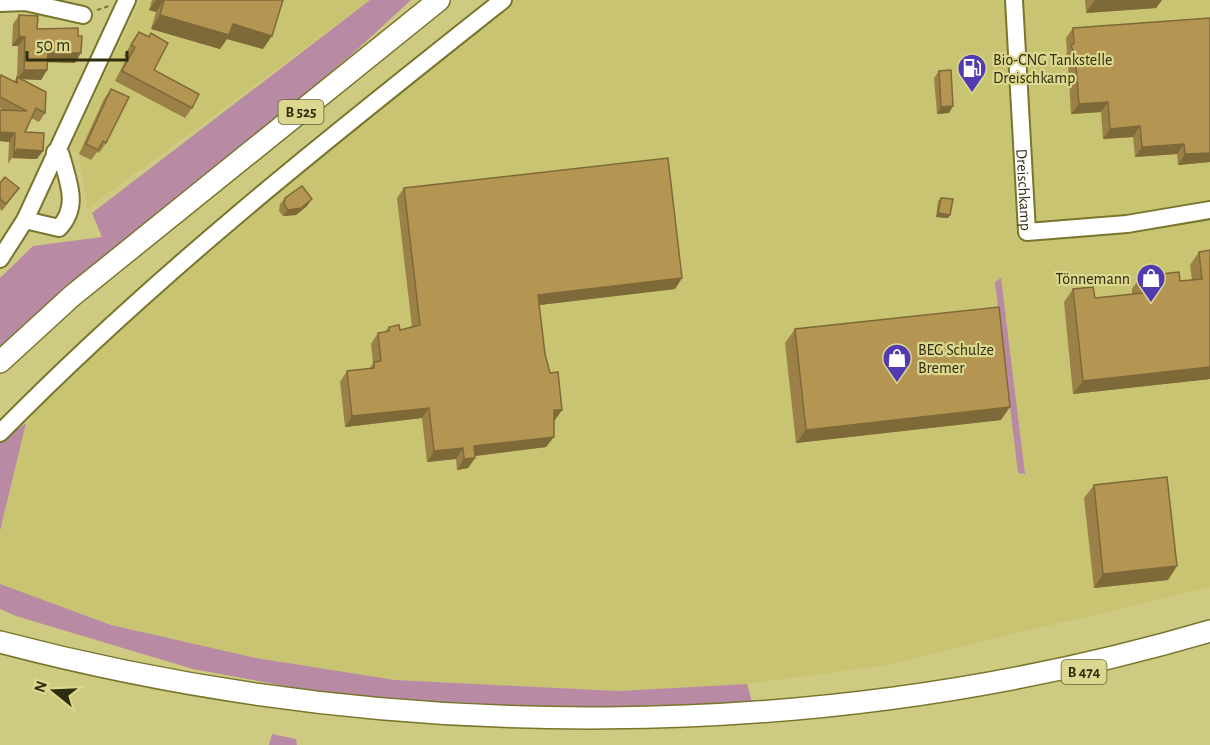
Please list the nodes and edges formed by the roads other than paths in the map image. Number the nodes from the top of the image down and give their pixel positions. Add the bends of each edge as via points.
1 (439, 0) edge
2 (503, 0) edge
3 (1014, 0) edge
4 (121, 2) edge
5 (0, 3) edge
6 (83, 15) road end
7 (55, 152) junction
8 (1210, 210) edge
9 (25, 220) junction
10 (0, 259) edge
11 (0, 362) edge
12 (0, 433) edge
13 (1210, 631) edge
14 (0, 642) edge
15 (365, 726) dead end
16 (799, 728) dead end

1 - 11 main road, B 525 via 99,273
2 - 12 street via 108,327
3 - 8 street, Dreischkamp via 1027,232 1127,224
4 - 7 street
5 - 6 street via 25,2
7 - 9 street
7 - 9 street via 61,155 70,189 72,207 67,219 58,228
9 - 10 street
13 - 16 main road, B 474 via 1006,692 922,710
14 - 15 main road via 200,698

